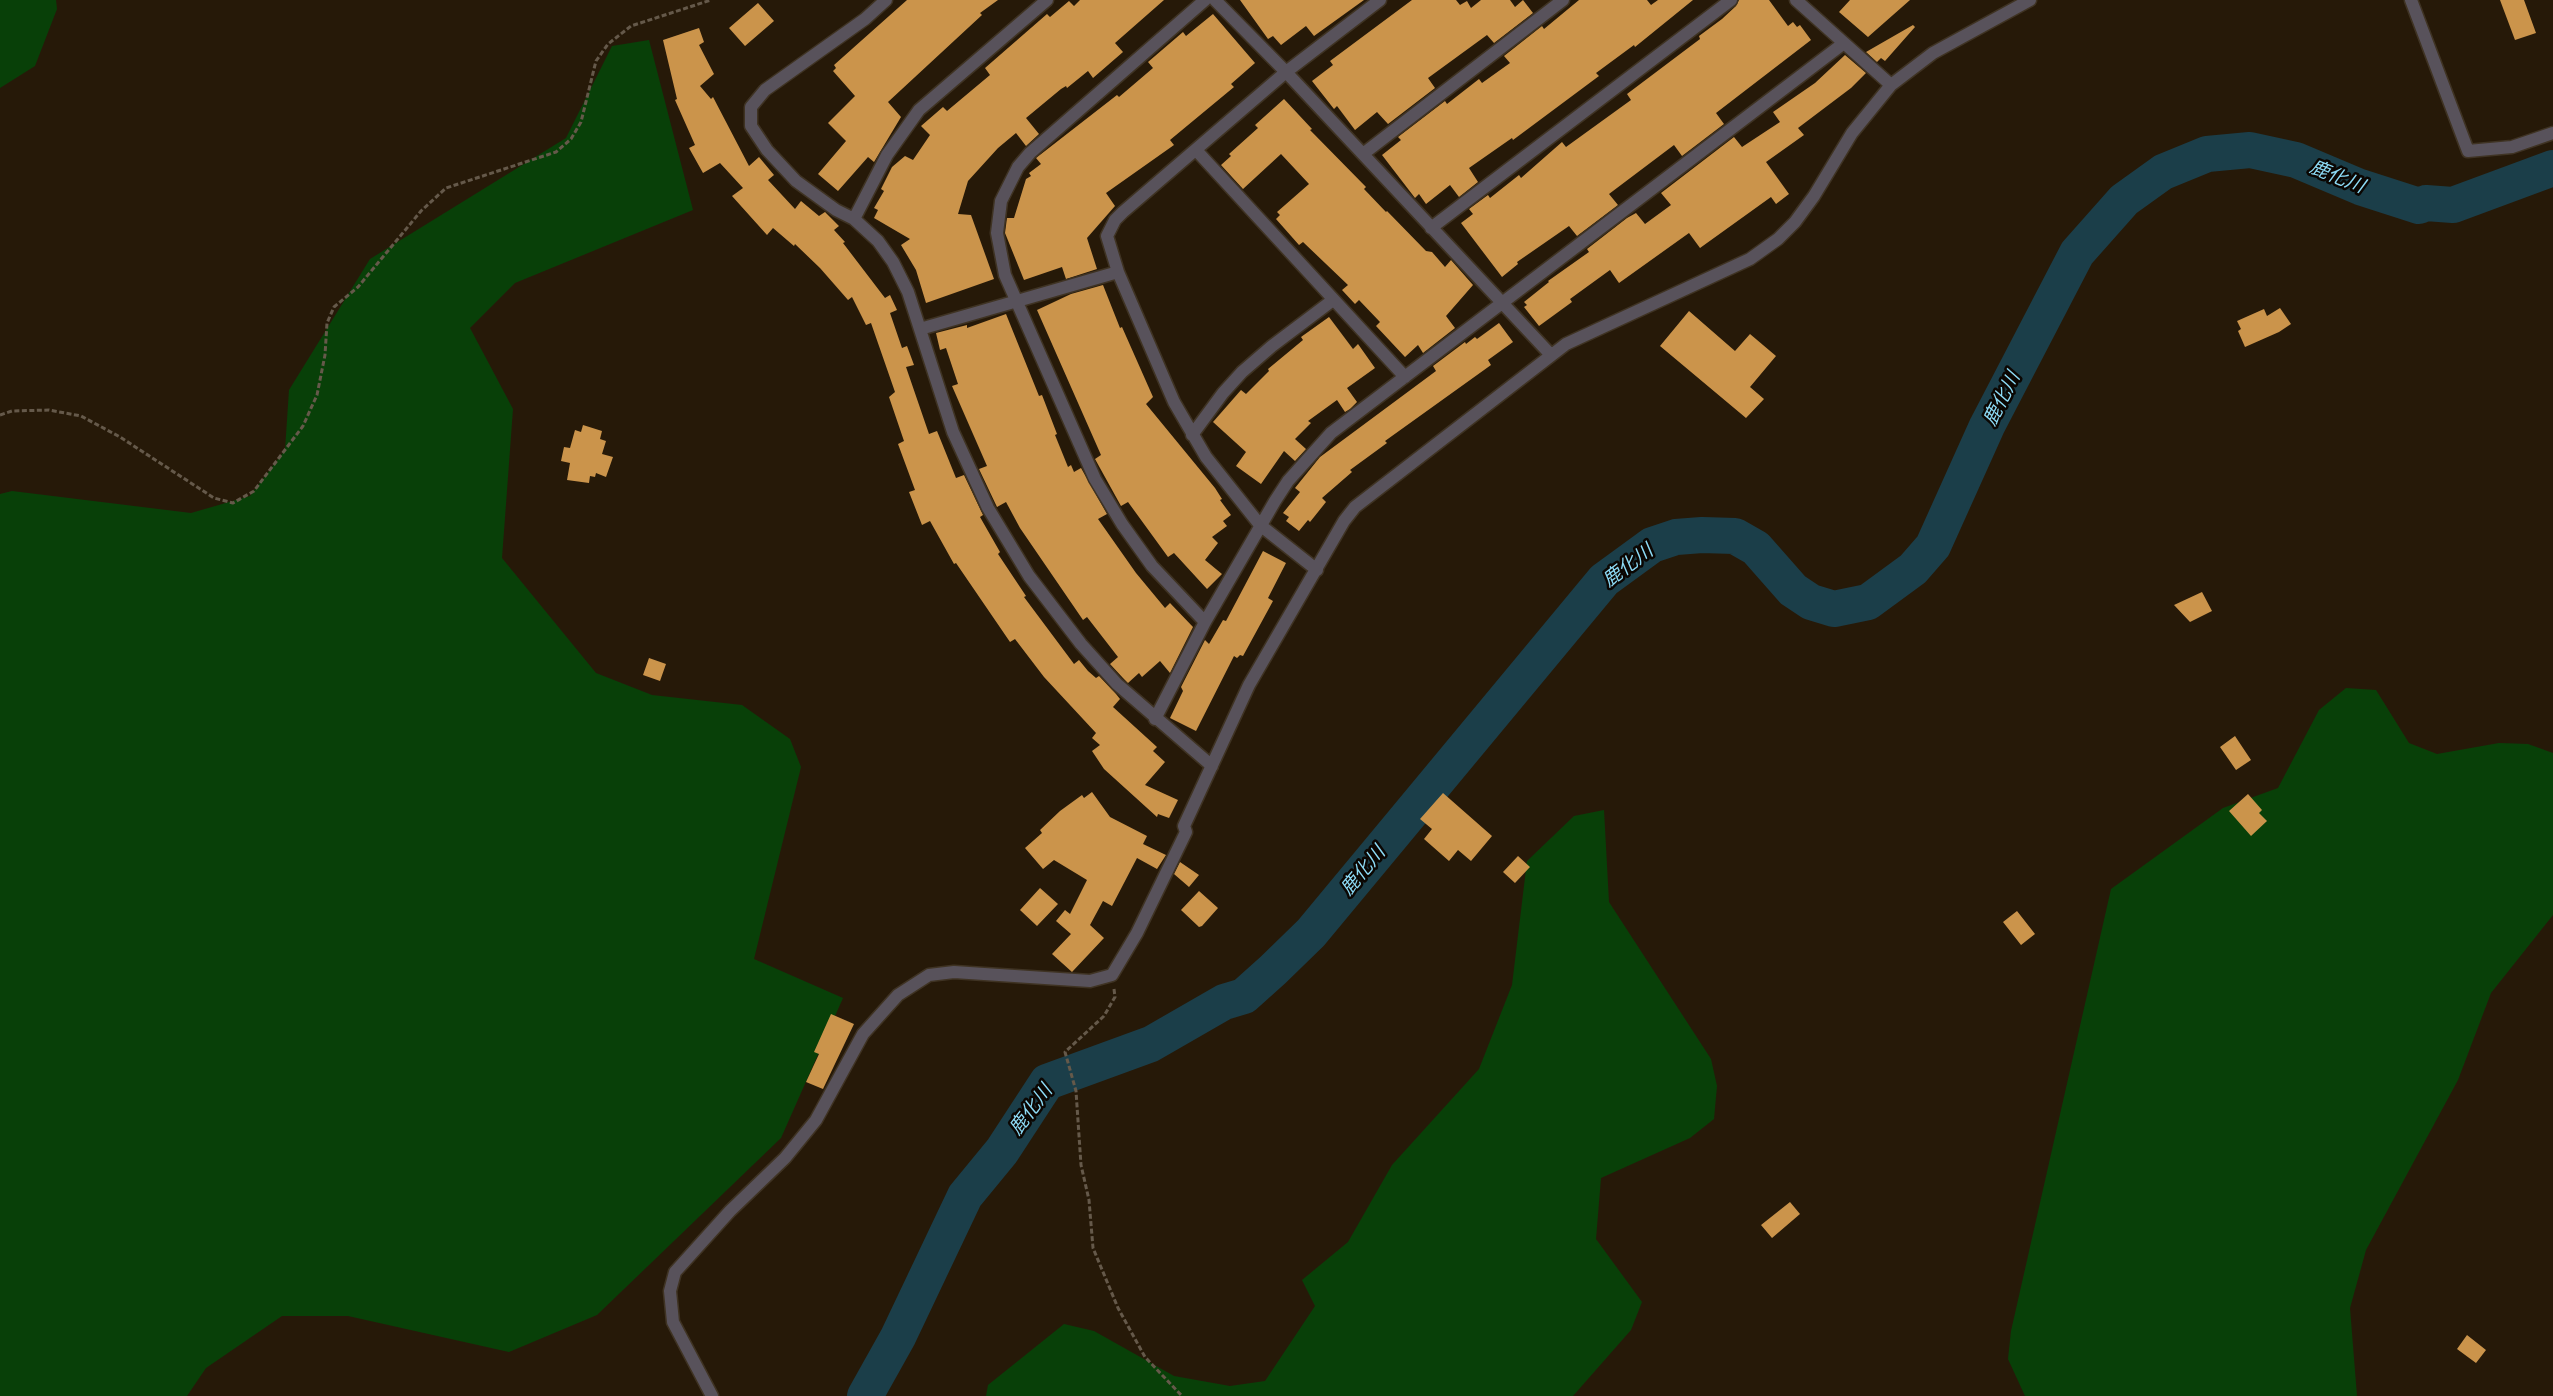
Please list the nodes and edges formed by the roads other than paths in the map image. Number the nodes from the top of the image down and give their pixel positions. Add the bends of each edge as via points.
1 (886, 0) edge
2 (1047, 0) edge
3 (1205, 0) edge
4 (1215, 0) edge
5 (1380, 0) edge
6 (1563, 0) edge
7 (1731, 0) edge
8 (1796, 0) edge
9 (2030, 0) edge
10 (2411, 0) edge
11 (1844, 43) junction
12 (1286, 72) junction
13 (1891, 85) junction
14 (2553, 133) edge
15 (1196, 150) junction
16 (1363, 154) junction
17 (854, 219) junction
18 (1432, 228) junction
19 (1118, 272) junction
20 (1333, 300) junction
21 (1017, 302) junction
22 (1501, 303) junction
23 (920, 329) junction
24 (1551, 355) junction
25 (1405, 377) junction
26 (1192, 435) junction
27 (1260, 525) junction
28 (1317, 570) junction
29 (1206, 622) junction
30 (1155, 718) junction
31 (1212, 766) junction
32 (712, 1396) edge

1 - 17 street via 865,19 765,90 751,107 753,132 796,181
2 - 17 street via 919,110 887,155
3 - 21 street via 1018,167 1001,201 997,233 1005,275
4 - 12 street
5 - 12 street
6 - 16 street
7 - 18 street
8 - 11 street
9 - 13 street via 1933,53
10 - 14 street via 2468,151 2512,147
11 - 13 street
11 - 22 street
12 - 15 street
12 - 16 street
13 - 24 street via 1852,133 1795,222 1778,238 1750,259 1566,344
15 - 19 street via 1123,212 1109,229 1108,244
15 - 20 street
16 - 18 street
17 - 23 street via 878,241 893,262 908,292
18 - 22 street
19 - 21 street
19 - 26 street via 1174,402
20 - 25 street
20 - 26 street via 1242,372
21 - 23 street
21 - 29 street via 1095,479 1152,566
22 - 24 street
22 - 25 street
23 - 30 street via 953,432 1005,537 1029,576 1081,644 1117,684
24 - 28 street via 1355,507
25 - 27 street via 1331,433 1288,481
26 - 27 street
27 - 28 street
27 - 29 street
28 - 31 street via 1249,685
29 - 30 street
30 - 31 street
31 - 32 street via 1184,826 1186,832 1137,933 1112,975 1090,981 954,972 929,975 898,995 863,1034 816,1120 785,1158 730,1211 676,1272 670,1291 673,1322

